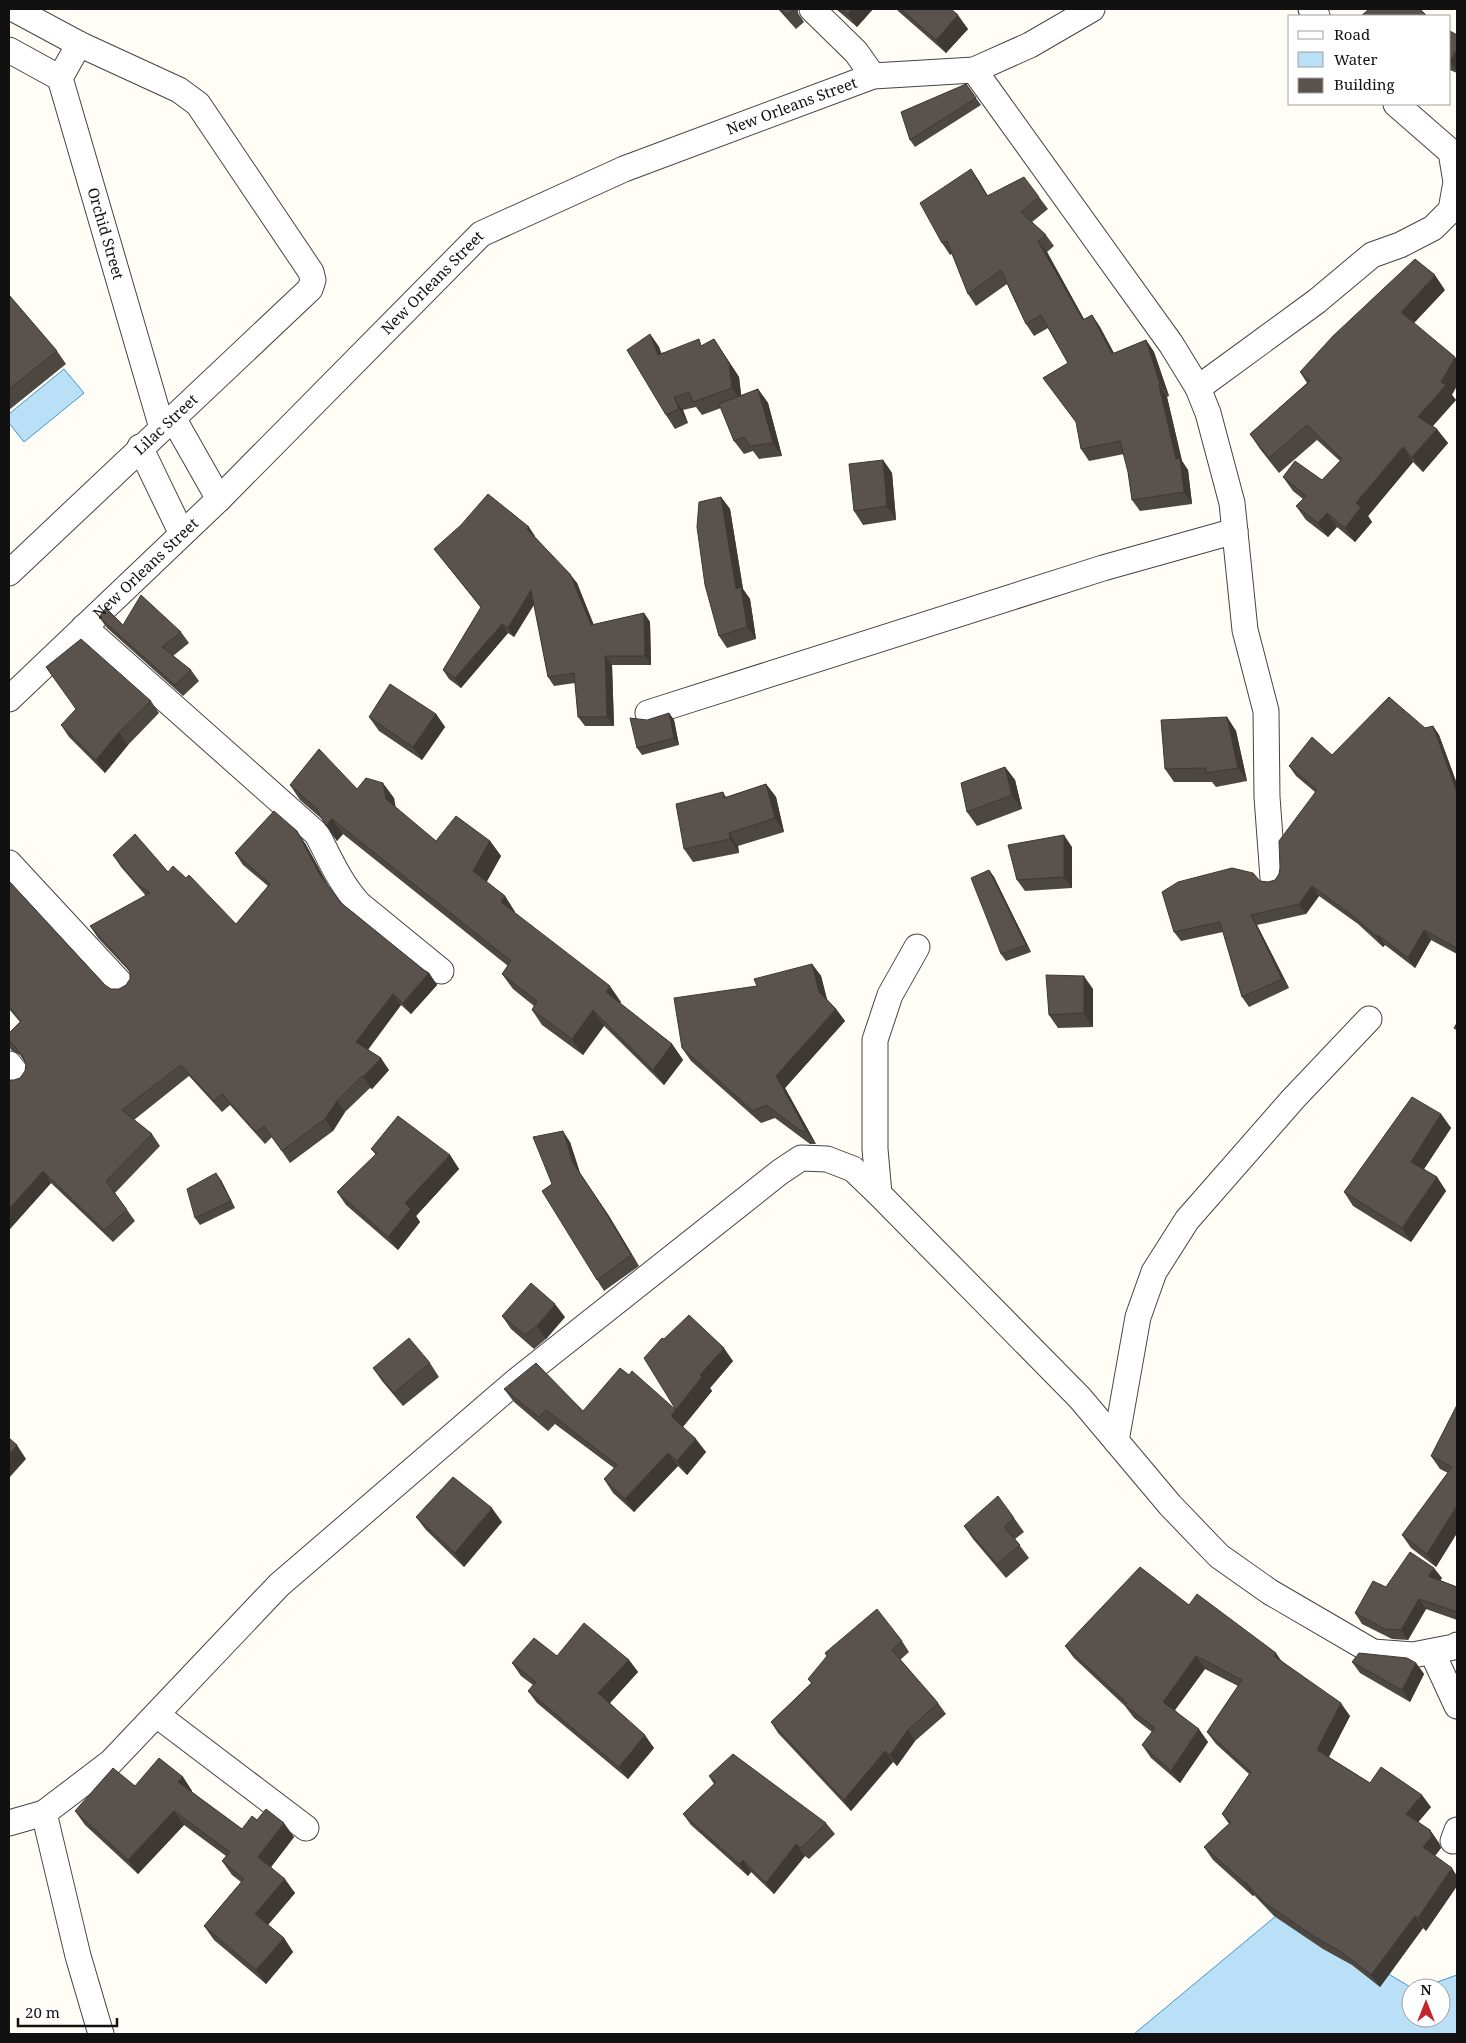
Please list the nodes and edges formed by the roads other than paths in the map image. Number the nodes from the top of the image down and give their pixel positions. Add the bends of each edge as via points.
1 (14, 9) edge
2 (812, 9) edge
3 (1092, 9) edge
4 (79, 44) junction
5 (9, 50) edge
6 (974, 70) junction
7 (873, 76) junction
8 (60, 78) junction
9 (1397, 105) edge
10 (1198, 388) junction
11 (167, 423) junction
12 (140, 447) junction
13 (219, 499) junction
14 (1235, 531) junction
15 (182, 534) junction
16 (9, 572) edge
17 (84, 627) junction
18 (9, 699) edge
19 (648, 713) dead end
20 (9, 863) edge
21 (1273, 878) edge
22 (917, 947) dead end
23 (441, 971) dead end
24 (124, 987) edge
25 (1369, 1019) dead end
26 (879, 1194) junction
27 (1116, 1441) junction
28 (1457, 1645) edge
29 (1432, 1652) junction
30 (1457, 1706) edge
31 (157, 1715) junction
32 (44, 1813) junction
33 (9, 1823) edge
34 (306, 1828) dead end
35 (101, 2034) edge

1 - 4 street
2 - 7 street via 856,52
3 - 6 street via 1030,45
4 - 8 street
4 - 11 street, Lilac Street via 179,90 198,104 314,280 310,289
5 - 8 street
6 - 7 street, New Orleans Street
6 - 10 street via 1171,344
7 - 13 street, New Orleans Street via 624,168 481,234
8 - 11 street, Orchid Street
9 - 10 street via 1451,152 1456,182 1451,210 1433,228 1372,255 1317,301
10 - 14 street via 1223,466
11 - 12 street, Lilac Street
11 - 13 street, Orchid Street
12 - 15 street
12 - 16 street, Lilac Street
13 - 15 street, New Orleans Street
14 - 19 street via 1104,568
14 - 21 street via 1245,630 1266,711 1267,797
15 - 17 street, New Orleans Street
17 - 18 street, New Orleans Street
17 - 23 street via 317,834 349,893
20 - 24 street
22 - 26 street via 890,994 875,1040 874,1148
25 - 27 street via 1186,1220 1154,1272 1138,1317
26 - 27 street via 1080,1398
26 - 31 street via 853,1169 827,1160 801,1158 780,1172 515,1382 279,1585
27 - 29 street via 1219,1556 1270,1592 1373,1652 1413,1656
28 - 29 street
29 - 30 street
31 - 32 street via 111,1762
31 - 34 street
32 - 33 street
32 - 35 street via 78,1956

